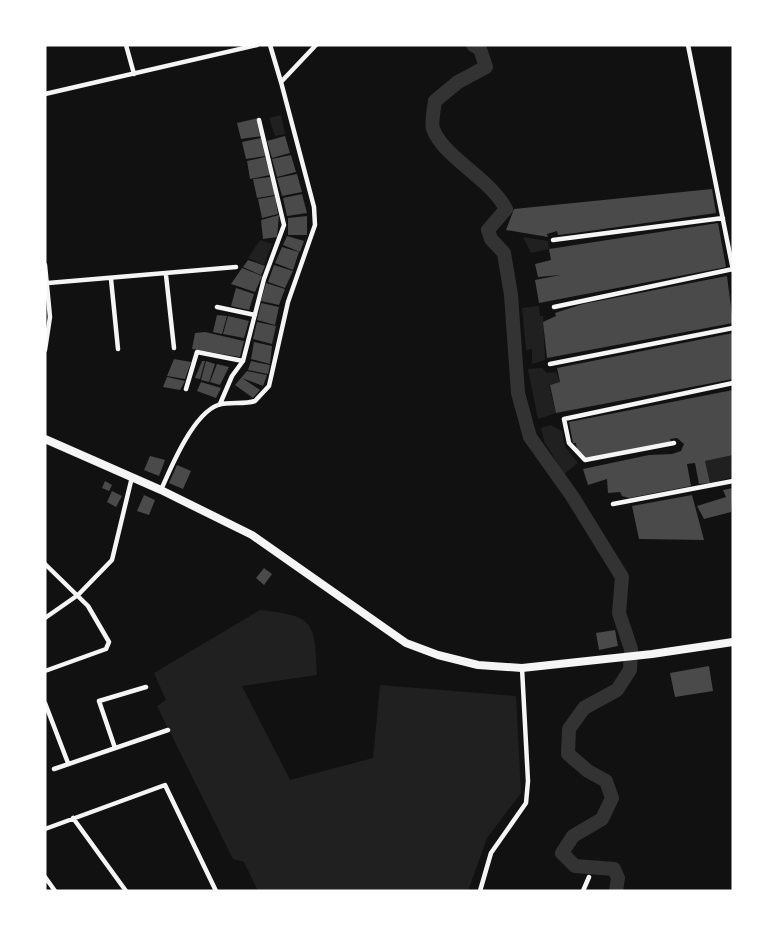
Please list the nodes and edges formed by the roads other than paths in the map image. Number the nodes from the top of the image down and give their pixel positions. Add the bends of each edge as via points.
1 (126, 45) edge
2 (257, 45) edge
3 (270, 45) edge
4 (315, 45) edge
5 (688, 45) edge
6 (134, 74) junction
7 (281, 82) junction
8 (45, 94) edge
9 (259, 120) dead end
10 (723, 218) junction
11 (554, 240) dead end
12 (45, 265) edge
13 (236, 267) dead end
14 (733, 269) edge
15 (166, 275) junction
16 (111, 279) junction
17 (48, 283) junction
18 (217, 307) dead end
19 (554, 307) dead end
20 (255, 315) junction
21 (733, 328) edge
22 (174, 348) dead end
23 (118, 349) dead end
24 (45, 350) edge
25 (243, 361) junction
26 (550, 364) dead end
27 (733, 383) edge
28 (186, 389) dead end
29 (220, 404) junction
30 (45, 439) edge
31 (674, 443) dead end
32 (132, 477) junction
33 (733, 481) edge
34 (161, 490) junction
35 (613, 504) dead end
36 (45, 564) edge
37 (78, 596) junction
38 (45, 618) edge
39 (733, 642) edge
40 (522, 668) junction
41 (45, 671) edge
42 (146, 687) dead end
43 (45, 703) edge
44 (168, 730) dead end
45 (115, 748) junction
46 (68, 763) junction
47 (54, 769) dead end
48 (73, 818) junction
49 (45, 829) edge
50 (45, 877) edge
51 (589, 878) dead end
52 (55, 891) edge
53 (126, 891) edge
54 (216, 891) edge
55 (480, 891) edge
56 (583, 891) edge

1 - 6 street
2 - 6 street
3 - 7 street
4 - 7 street
5 - 10 street
6 - 8 street
7 - 29 street via 314,207 315,225 288,302 265,393 249,403
9 - 20 street via 285,225
10 - 11 street
10 - 14 street
12 - 17 street
13 - 15 street
14 - 19 street
15 - 16 street
15 - 22 street
16 - 17 street
16 - 23 street
17 - 24 street via 50,317
18 - 20 street
20 - 25 street
21 - 26 street
25 - 28 street via 197,352
25 - 29 street
27 - 31 street via 564,419 569,443 585,460
29 - 34 street via 183,442
30 - 32 main road
32 - 34 main road
32 - 37 street via 112,560
33 - 35 street
34 - 40 main road via 252,535 406,643 438,656 478,665
36 - 37 street
37 - 38 street
37 - 41 street via 98,620 109,642 106,649
39 - 40 main road
40 - 55 street via 526,803 491,854
42 - 45 street via 99,701
43 - 46 street
44 - 45 street
45 - 46 street
46 - 47 street
48 - 49 street
48 - 53 street
48 - 54 street via 165,785
50 - 52 street
51 - 56 street

